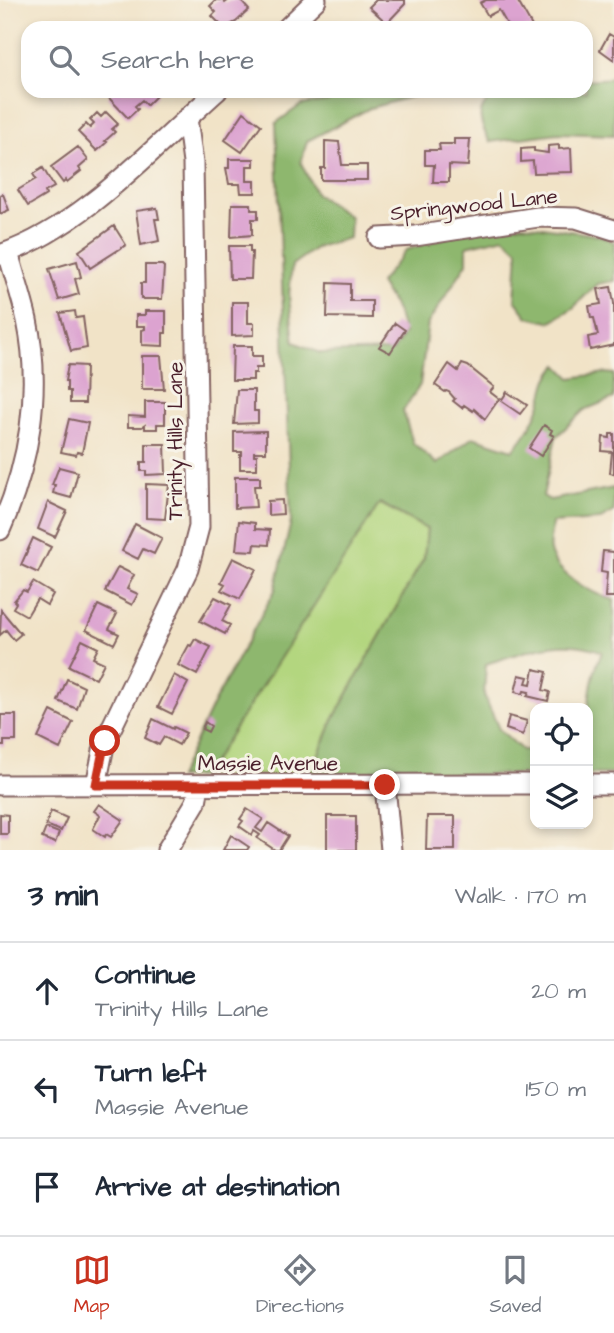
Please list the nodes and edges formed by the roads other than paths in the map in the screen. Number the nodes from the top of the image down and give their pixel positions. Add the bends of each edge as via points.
1 (316, 0) edge
2 (294, 21) edge
3 (209, 98) edge
4 (187, 118) junction
5 (614, 230) edge
6 (379, 238) dead end
7 (4, 254) edge
8 (0, 530) edge
9 (530, 784) edge
10 (593, 784) edge
11 (614, 784) edge
12 (0, 785) edge
13 (96, 785) junction
14 (385, 785) junction
15 (199, 786) junction
16 (167, 850) edge
17 (391, 850) edge

1 - 2 street
3 - 4 street
4 - 7 street via 72,218
4 - 13 street, Trinity Hills Lane via 193,163 199,527 188,569 105,741
5 - 6 street, Springwood Lane via 576,218 538,217
7 - 8 street via 28,322 33,402 22,471
9 - 14 street, Massie Avenue
10 - 11 street
12 - 13 street, Massie Avenue
13 - 15 street, Massie Avenue
14 - 15 street, Massie Avenue
14 - 17 street
15 - 16 street via 196,802

